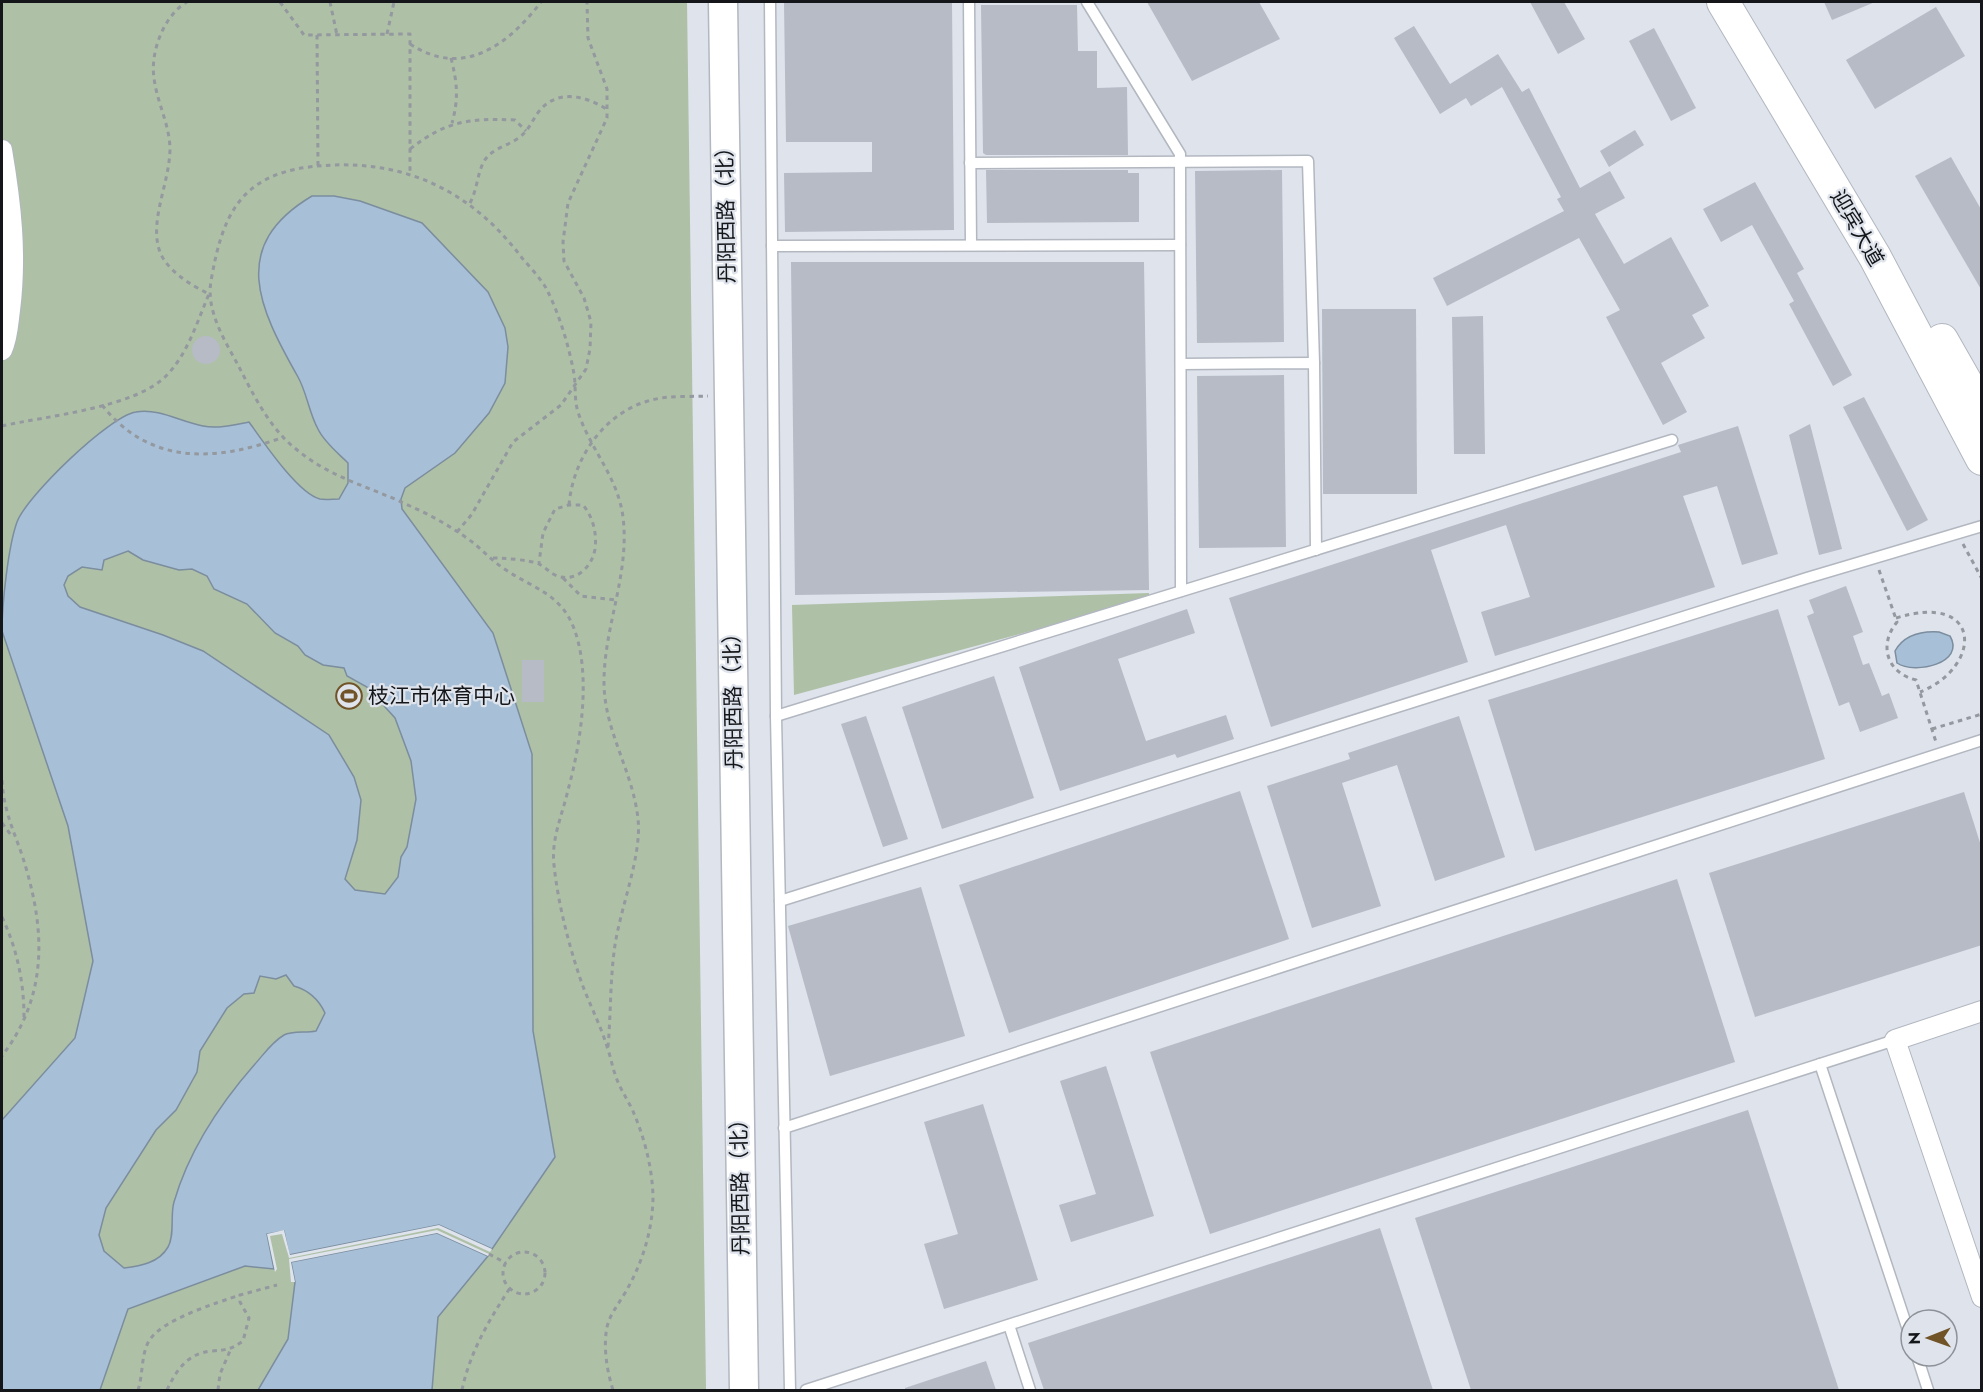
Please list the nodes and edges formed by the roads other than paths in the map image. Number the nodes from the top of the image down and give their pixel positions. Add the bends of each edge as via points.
1 (723, 2) edge
2 (770, 2) edge
3 (969, 2) edge
4 (1087, 2) edge
5 (1723, 2) edge
6 (1746, 2) edge
7 (2, 150) edge
8 (1180, 162) junction
9 (970, 163) junction
10 (971, 245) junction
11 (1180, 245) junction
12 (772, 246) junction
13 (2, 350) edge
14 (1314, 363) junction
15 (1181, 364) junction
16 (1982, 410) edge
17 (1672, 440) dead end
18 (1982, 459) edge
19 (1982, 526) edge
20 (1316, 550) junction
21 (1181, 591) junction
22 (776, 716) junction
23 (1982, 740) edge
24 (780, 902) junction
25 (1982, 1011) edge
26 (1895, 1040) junction
27 (1820, 1064) junction
28 (784, 1128) junction
29 (1982, 1297) edge
30 (1901, 1308) edge
31 (1009, 1325) junction
32 (1921, 1368) edge
33 (744, 1390) edge
34 (790, 1390) edge
35 (806, 1390) edge
36 (1030, 1390) edge
37 (1928, 1390) edge

1 - 33 street, 丹阳西路（北）
2 - 12 lane
3 - 9 lane
4 - 8 lane via 1180,154
5 - 18 main road, 迎宾大道 via 1875,257
6 - 16 main road, 迎宾大道
7 - 13 street via 14,236 12,290
8 - 9 lane
8 - 11 lane
8 - 14 lane via 1308,161
9 - 10 lane
10 - 11 lane
10 - 12 lane
11 - 15 lane
12 - 22 lane
14 - 15 lane
14 - 20 lane
15 - 21 lane
17 - 20 lane
19 - 24 lane
20 - 21 lane
21 - 22 lane
22 - 24 lane
23 - 28 lane
24 - 28 lane
25 - 26 street
26 - 27 lane
26 - 29 street
27 - 30 lane
27 - 31 lane
28 - 34 lane
31 - 35 lane
31 - 36 lane
32 - 37 lane

